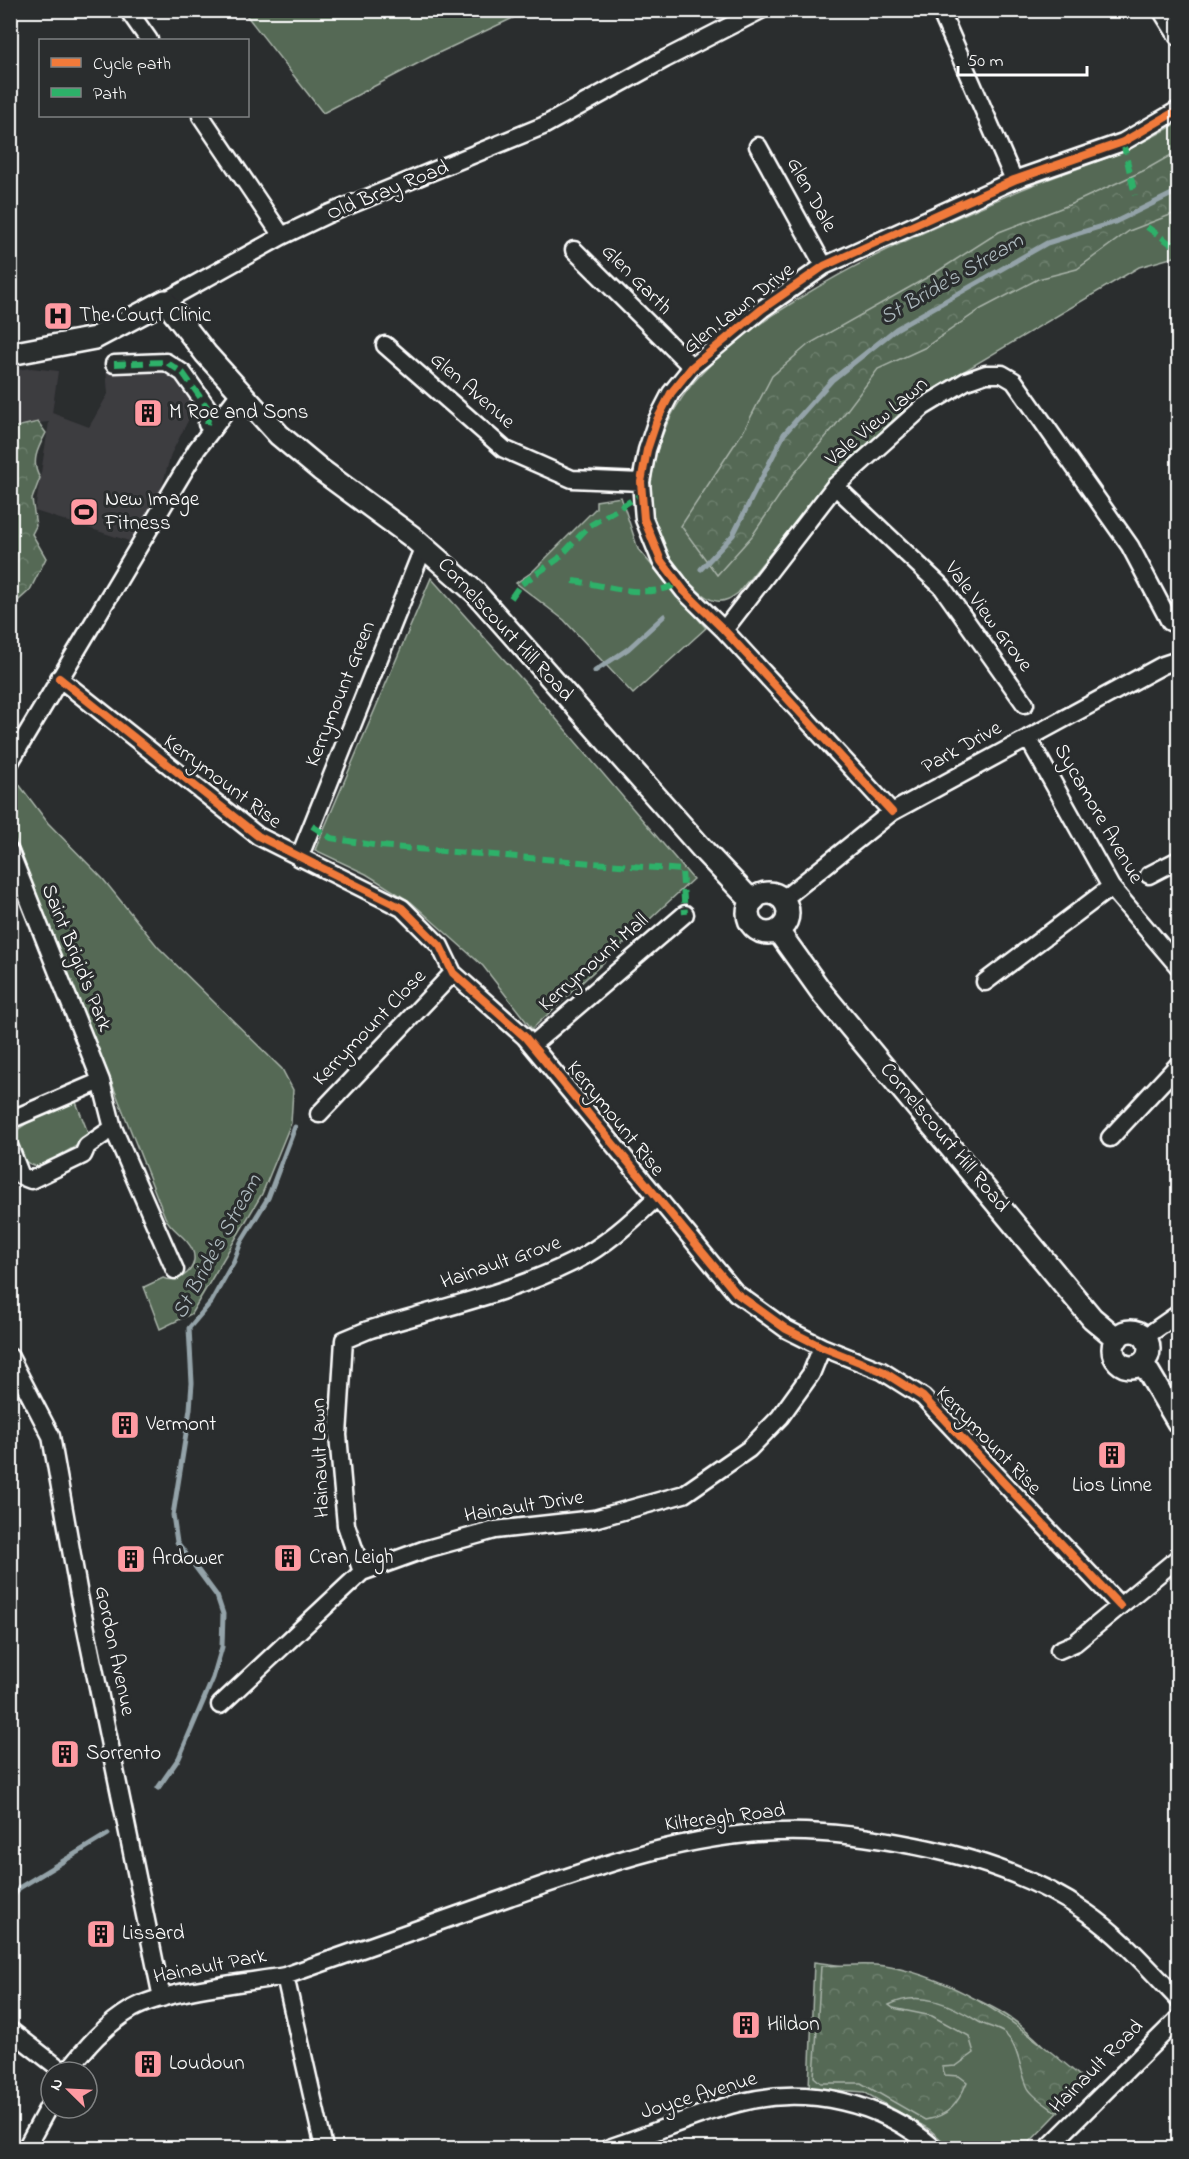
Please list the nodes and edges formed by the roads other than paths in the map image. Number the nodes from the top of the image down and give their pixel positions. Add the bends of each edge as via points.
1 (128, 10) edge
2 (761, 10) edge
3 (940, 10) edge
4 (1161, 10) edge
5 (1179, 37) edge
6 (148, 39) edge
7 (1179, 110) edge
8 (202, 117) edge
9 (758, 146) dead end
10 (1014, 180) junction
11 (282, 236) junction
12 (574, 250) dead end
13 (824, 266) junction
14 (165, 301) junction
15 (385, 345) dead end
16 (10, 354) edge
17 (114, 364) dead end
18 (692, 367) junction
19 (240, 393) junction
20 (207, 424) dead end
21 (641, 482) junction
22 (835, 486) junction
23 (424, 546) junction
24 (1170, 622) dead end
25 (724, 630) junction
26 (1179, 660) edge
27 (59, 678) junction
28 (1025, 704) dead end
29 (1028, 738) junction
30 (10, 762) edge
31 (892, 812) junction
32 (10, 852) edge
33 (299, 858) junction
34 (1179, 860) edge
35 (1149, 875) dead end
36 (1111, 887) junction
37 (754, 900) junction
38 (782, 900) junction
39 (685, 914) dead end
40 (778, 931) junction
41 (1179, 966) edge
42 (453, 973) junction
43 (986, 982) dead end
44 (532, 1045) junction
45 (1179, 1065) edge
46 (101, 1081) junction
47 (319, 1114) dead end
48 (10, 1120) edge
49 (113, 1128) junction
50 (1110, 1138) dead end
51 (10, 1148) edge
52 (656, 1198) junction
53 (175, 1270) dead end
54 (1179, 1314) edge
55 (1145, 1337) junction
56 (1117, 1339) junction
57 (344, 1340) joint
58 (822, 1347) junction
59 (10, 1357) edge
60 (1143, 1363) junction
61 (1179, 1422) edge
62 (1179, 1558) edge
63 (362, 1572) junction
64 (1120, 1606) junction
65 (1059, 1650) dead end
66 (220, 1705) dead end
67 (285, 1976) junction
68 (162, 1998) junction
69 (1179, 1999) edge
70 (1179, 2019) edge
71 (10, 2030) edge
72 (49, 2060) edge
73 (76, 2060) edge
74 (41, 2120) edge
75 (26, 2148) edge
76 (324, 2148) edge
77 (609, 2148) edge
78 (934, 2148) edge
79 (1048, 2148) edge

1 - 6 street
2 - 11 street, Old Bray Road via 543,126 366,197
3 - 10 street
4 - 5 street
7 - 10 street, Glen Lawn Drive via 1123,142
8 - 11 street
9 - 13 street, Glen Dale
10 - 13 street, Glen Lawn Drive
11 - 14 street, Old Bray Road
12 - 18 street, Glen Garth
13 - 18 street, Glen Lawn Drive via 762,309
14 - 16 main road, Old Bray Road via 95,338
14 - 19 main road, Cornelscourt Hill Road
15 - 21 street, Glen Avenue via 504,449 572,479
17 - 20 street via 166,362 183,373 210,411
18 - 21 street, Glen Lawn Drive via 671,393 657,420
19 - 23 main road, Cornelscourt Hill Road via 279,435 321,470
19 - 27 street via 197,449
21 - 25 street, Glen Lawn Drive via 644,519 661,561 684,591
22 - 24 street, Vale View Lawn via 922,407 966,381 986,374 1002,374 1014,381 1130,546
22 - 25 street, Vale View Lawn
22 - 28 street, Vale View Grove via 942,587
23 - 33 street, Kerrymount Green
23 - 37 main road, Cornelscourt Hill Road via 475,592 705,852
25 - 31 street, Glen Lawn Drive
26 - 29 street, Park Drive
27 - 30 street
27 - 33 street, Kerrymount Rise via 258,836
29 - 31 street, Park Drive
29 - 36 street, Sycamore Avenue
31 - 38 street, Park Drive
32 - 46 street, Saint Brigid's Park
33 - 42 street, Kerrymount Rise via 402,908 440,946
34 - 35 street
36 - 41 street, Sycamore Avenue
36 - 43 street
37 - 38 main road via 765,894
37 - 40 main road via 749,911 751,923 766,933
38 - 40 main road via 788,916
39 - 44 street, Kerrymount Mall
40 - 56 main road, Cornelscourt Hill Road via 824,994 1047,1264 1105,1331
42 - 44 street, Kerrymount Rise
42 - 47 street, Kerrymount Close
44 - 52 street, Kerrymount Rise
45 - 50 street
46 - 48 street
46 - 49 street, Saint Brigid's Park
49 - 51 street via 87,1146 83,1155 31,1180 21,1176
49 - 53 street, Saint Brigid's Park
52 - 57 street, Hainault Grove via 622,1231 574,1262 520,1284
52 - 58 street, Kerrymount Rise via 736,1293 766,1317
54 - 55 street
55 - 56 main road via 1131,1332
55 - 60 main road via 1149,1352
56 - 60 main road via 1114,1353 1120,1364 1131,1367
57 - 63 street, Hainault Lawn via 338,1435 346,1525
58 - 63 street, Hainault Drive via 811,1374 780,1417 749,1449 684,1494 594,1519 495,1530
58 - 64 street, Kerrymount Rise via 882,1371 923,1397
59 - 68 street, Gordon Avenue via 51,1436 79,1595
60 - 61 main road
62 - 64 street
63 - 66 street, Hainault Drive
64 - 65 street via 1075,1643
67 - 68 street, Hainault Park
67 - 69 street, Kilteragh Road via 642,1853 735,1835 803,1831 941,1851 992,1866 1045,1889 1107,1928
67 - 76 street, Hainault Park
68 - 73 street, Hainault Park via 134,2008 105,2028
70 - 79 street, Hainault Road
71 - 72 street
74 - 75 street
77 - 78 street, Joyce Avenue via 738,2103 774,2097 846,2102 871,2108 917,2133

